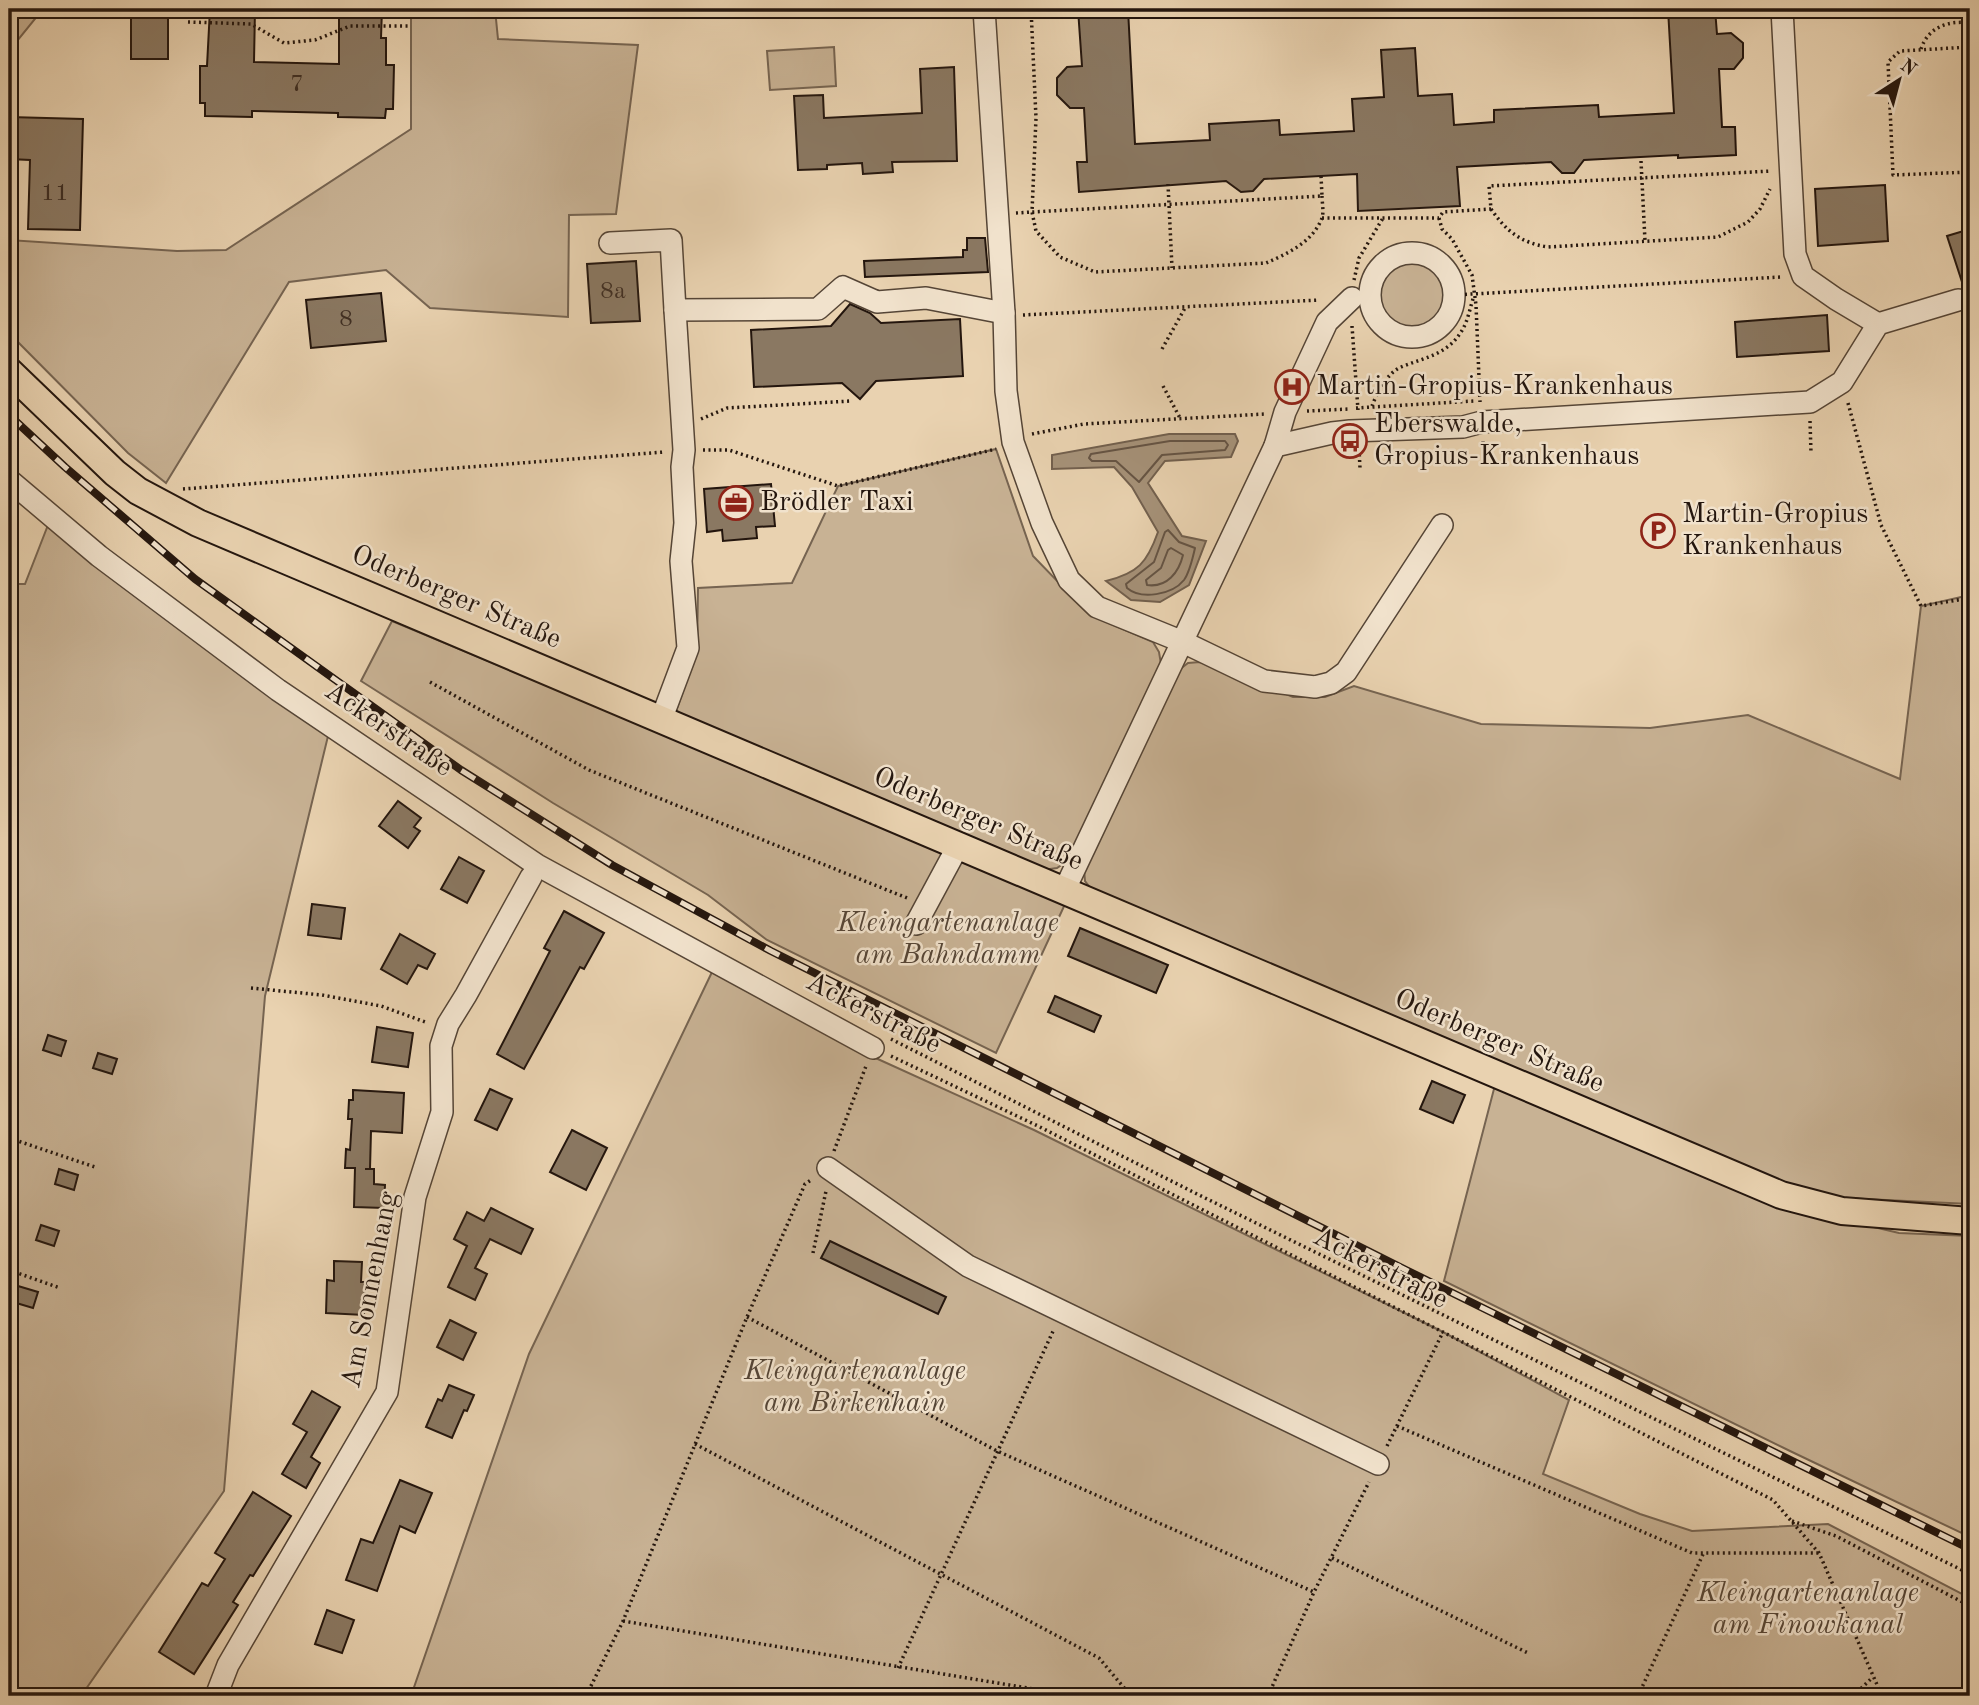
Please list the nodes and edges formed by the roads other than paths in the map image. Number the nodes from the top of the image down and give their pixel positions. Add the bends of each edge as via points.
1 (984, 9) edge
2 (1782, 9) edge
3 (610, 243) dead end
4 (1465, 294) joint
5 (1352, 298) road end
6 (1958, 300) dead end
7 (675, 310) junction
8 (1004, 313) junction
9 (1878, 324) junction
10 (9, 371) edge
11 (1275, 446) junction
12 (9, 480) edge
13 (1442, 526) dead end
14 (1182, 642) junction
15 (661, 720) junction
16 (958, 846) junction
17 (531, 877) dead end
18 (1064, 891) junction
19 (921, 915) road end
20 (881, 1043) road end
21 (828, 1168) road end
22 (1970, 1221) edge
23 (1378, 1464) road end
24 (216, 1696) edge

1 - 8 street
2 - 9 street via 1781,170 1795,254 1803,276
3 - 7 street via 671,240
4 - 4 street via 1445,268 1417,253 1399,254 1384,263 1369,292 1379,322 1410,337 1428,334 1443,324
5 - 11 street via 1327,322 1285,412
6 - 9 street
7 - 8 street via 818,309 843,287 877,302 926,299
7 - 15 street via 684,450 681,561 688,648
8 - 14 street via 1013,442 1042,523 1069,580 1097,607
9 - 11 street via 1842,382 1810,402 1481,411 1463,427 1332,433
10 - 15 main road, Oderberger Straße via 116,473 163,505
11 - 14 street
12 - 20 street, Ackerstraße via 99,556 285,694 537,865
13 - 14 street via 1346,672 1331,684 1315,687 1264,681
14 - 18 street
15 - 16 main road, Oderberger Straße
16 - 18 main road, Oderberger Straße
16 - 19 street
17 - 24 street, Am Sonnenhang via 441,1046 442,1112 415,1198 387,1392 228,1665
18 - 22 main road, Oderberger Straße via 1780,1195 1842,1211
21 - 23 street via 968,1266

